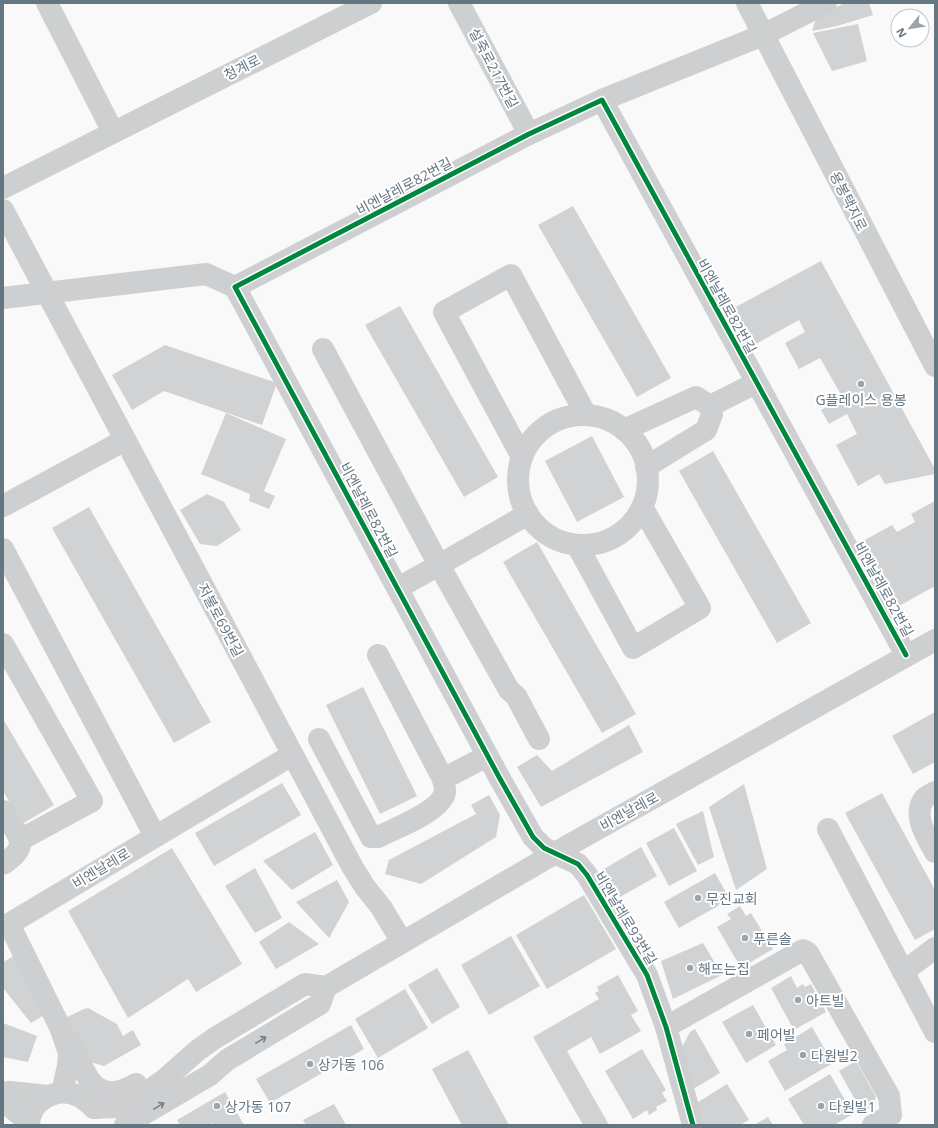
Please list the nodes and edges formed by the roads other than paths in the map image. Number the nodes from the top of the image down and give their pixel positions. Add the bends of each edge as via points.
1 (371, 3) edge
2 (459, 3) edge
3 (747, 3) edge
4 (826, 3) edge
5 (52, 5) edge
6 (763, 35) junction
7 (602, 100) junction
8 (113, 132) junction
9 (529, 134) junction
10 (3, 188) edge
11 (3, 210) edge
12 (235, 287) junction
13 (47, 293) junction
14 (3, 298) edge
15 (323, 349) dead end
16 (935, 366) edge
17 (756, 383) junction
18 (710, 406) junction
19 (586, 415) junction
20 (624, 430) junction
21 (125, 440) junction
22 (522, 457) junction
23 (646, 467) junction
24 (3, 506) edge
25 (642, 507) junction
26 (528, 514) junction
27 (578, 545) junction
28 (3, 549) edge
29 (439, 565) junction
30 (398, 588) junction
31 (935, 640) edge
32 (3, 644) edge
33 (378, 655) dead end
34 (906, 655) junction
35 (319, 739) dead end
36 (539, 739) dead end
37 (292, 755) junction
38 (487, 756) junction
39 (443, 779) junction
40 (935, 792) edge
41 (3, 811) edge
42 (828, 829) dead end
43 (155, 836) junction
44 (20, 840) junction
45 (935, 852) edge
46 (555, 853) junction
47 (3, 864) edge
48 (6, 919) edge
49 (402, 942) junction
50 (935, 948) edge
51 (903, 972) junction
52 (317, 986) junction
53 (60, 1027) junction
54 (666, 1027) junction
55 (935, 1032) edge
56 (219, 1047) dead end
57 (84, 1070) junction
58 (3, 1093) edge
59 (55, 1094) junction
60 (3, 1101) edge
61 (3, 1113) edge
62 (96, 1116) edge
63 (24, 1124) edge
64 (125, 1125) edge
65 (693, 1125) edge
66 (873, 1125) edge

1 - 8 street, 청계로
2 - 9 street, 설죽로217번길
3 - 6 street, 용봉택지로
4 - 6 street
5 - 8 street
6 - 7 street
6 - 16 street, 용봉택지로
7 - 9 street, 비엔날레로82번길
7 - 17 street, 비엔날레로82번길
8 - 10 street, 청계로
9 - 12 street, 비엔날레로82번길
11 - 13 street, 저불로69번길
12 - 13 street via 206,274
12 - 30 street, 비엔날레로82번길
13 - 14 street
13 - 21 street, 저불로69번길
15 - 29 street
17 - 18 street
17 - 34 street, 비엔날레로82번길
18 - 20 street via 696,397
18 - 23 street via 712,414 706,430
19 - 20 street via 614,422
19 - 22 street via 570,416 549,424 532,439
19 - 22 street via 511,275 444,312
20 - 23 street via 632,436 644,455
21 - 24 street
21 - 37 street, 저불로69번길
22 - 26 street via 518,476 520,496
23 - 25 street via 649,477 646,500
25 - 27 street via 635,520 618,535 597,544
25 - 27 street via 700,608 632,648
26 - 27 street via 541,529 558,540
26 - 29 street
28 - 43 street
29 - 30 street
29 - 36 street
30 - 38 street, 비엔날레로82번길
31 - 34 street, 비엔날레로
32 - 44 street via 92,801
33 - 39 street
34 - 46 street, 비엔날레로
35 - 39 street via 371,836 378,837 428,812 440,801 445,792
37 - 43 street, 비엔날레로
37 - 49 street, 저불로69번길 via 353,868 382,907
38 - 39 street
38 - 46 street, 비엔날레로82번길 via 533,837 544,848
40 - 45 street via 924,798 919,811 926,835
41 - 44 street
42 - 51 street
43 - 48 street, 비엔날레로
44 - 47 street via 20,849
46 - 49 street, 비엔날레로
46 - 54 street, 비엔날레로93번길 via 578,864 587,875 647,975
48 - 53 street, 비엔날레로
49 - 52 street, 비엔날레로
50 - 51 street
51 - 55 street
52 - 56 street
52 - 57 street via 291,983 193,1038 165,1068 124,1091 114,1093 94,1087
52 - 62 street, 비엔날레로 via 215,1038 136,1100
64 -> 52 street via 210,1075 227,1060 320,1004
53 - 57 street via 66,1032
53 - 59 street via 69,1053 68,1066
54 - 65 street, 비엔날레로93번길
54 - 66 street via 803,950 808,953 890,1096 891,1115
57 - 62 street
58 - 59 street
59 - 62 street via 73,1094 84,1099
59 - 63 street via 40,1101
60 - 63 street
61 - 63 street

